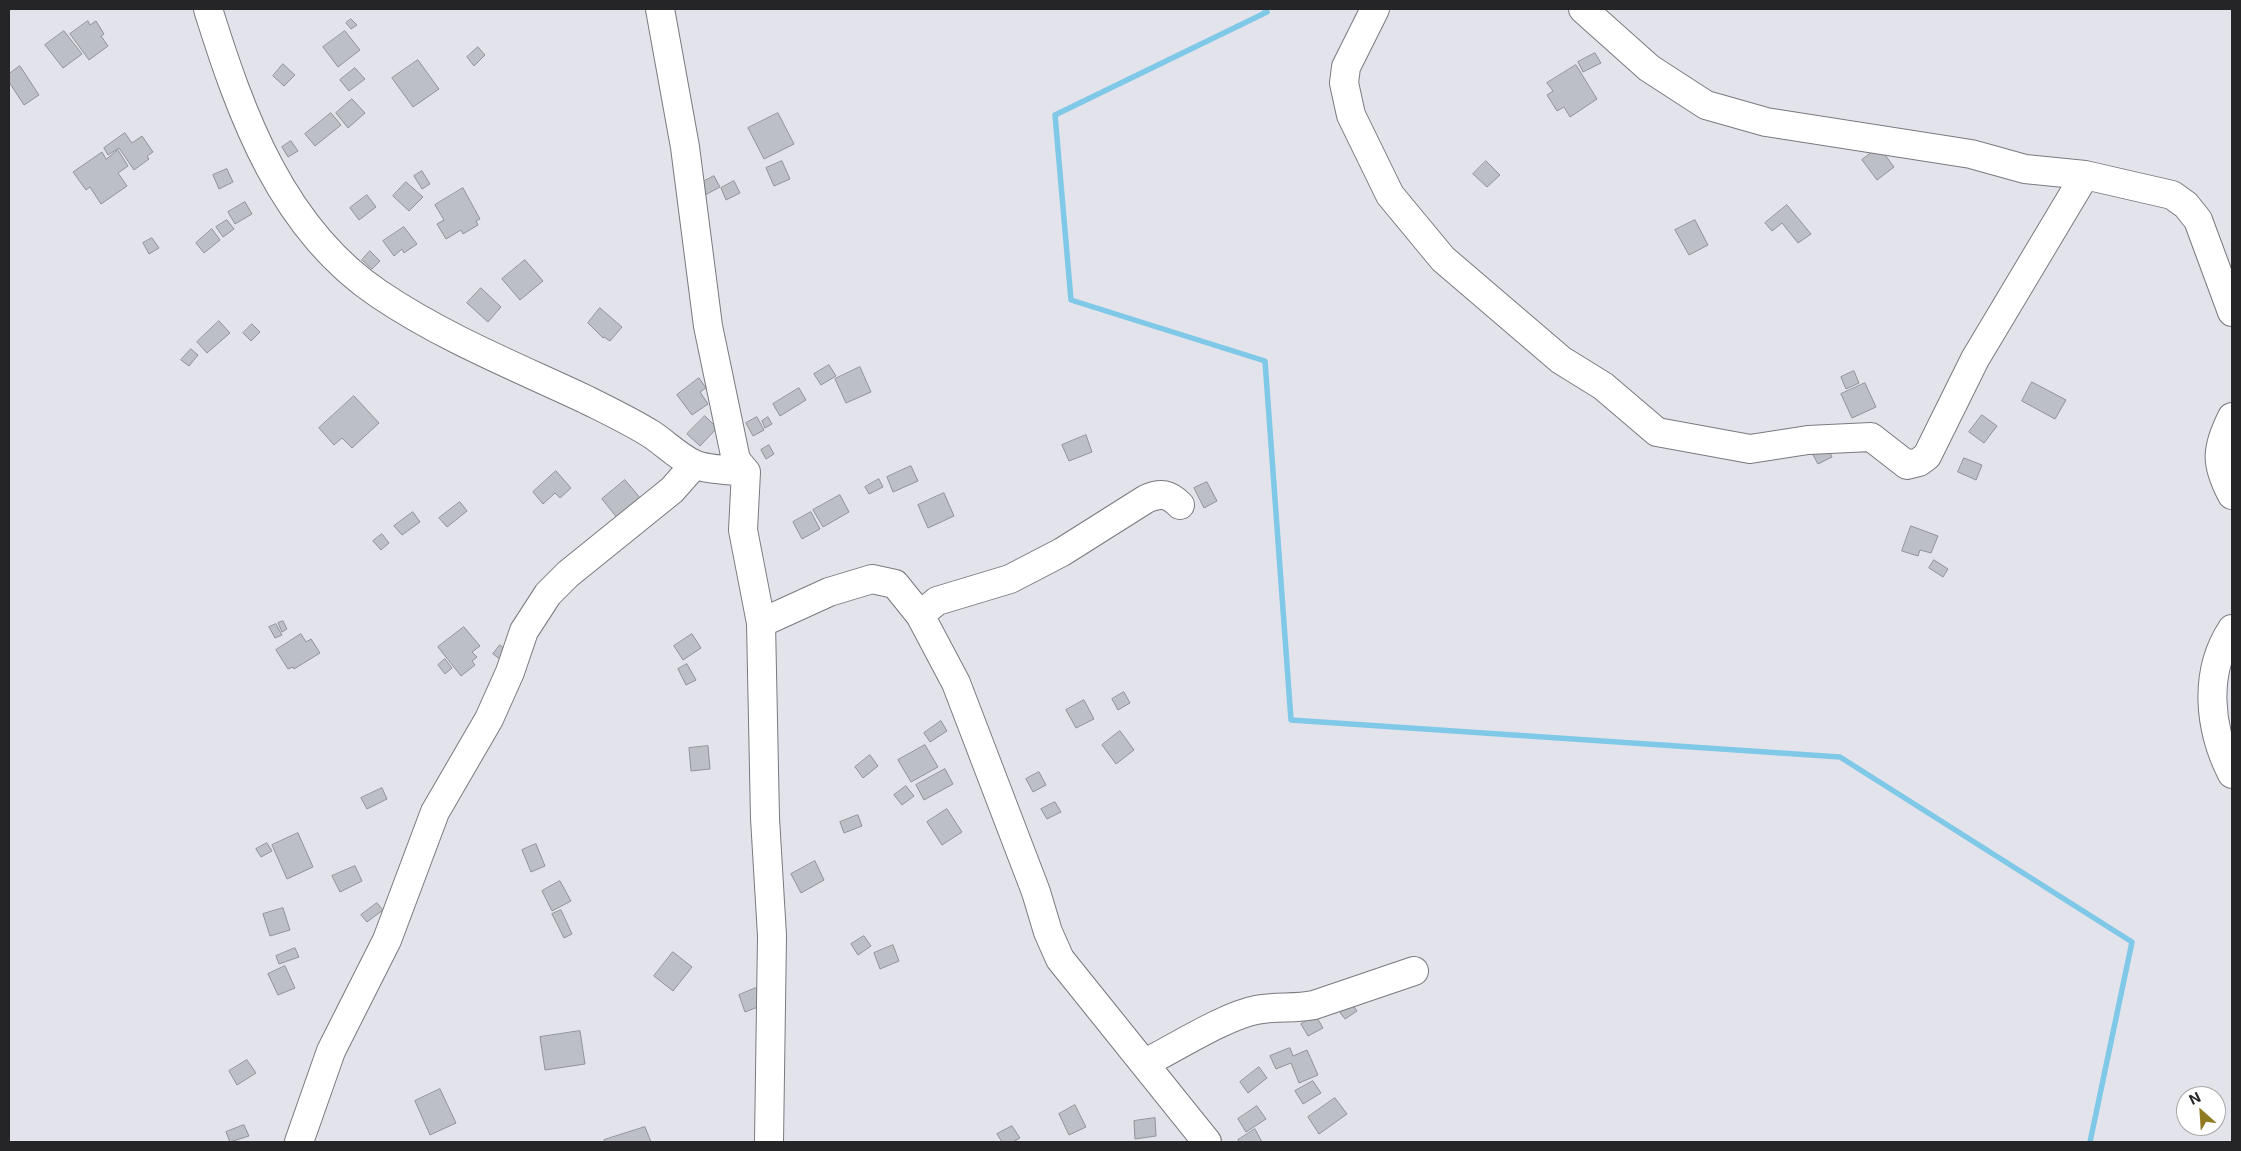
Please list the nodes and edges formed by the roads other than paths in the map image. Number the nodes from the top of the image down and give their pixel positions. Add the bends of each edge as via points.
1 (208, 9) edge
2 (660, 9) edge
3 (1375, 9) edge
4 (1583, 9) edge
5 (2085, 175) junction
6 (2232, 312) edge
7 (2232, 417) edge
8 (694, 464) junction
9 (746, 472) junction
10 (2232, 495) edge
11 (1180, 505) dead end
12 (920, 615) junction
13 (761, 623) junction
14 (2232, 629) edge
15 (2232, 774) edge
16 (1414, 971) dead end
17 (1145, 1063) junction
18 (299, 1142) edge
19 (769, 1142) edge
20 (1207, 1142) edge

1 - 8 street via 243,116 269,170 314,234 341,263 378,294 461,342 606,410 651,434
2 - 9 street via 684,147 708,326 736,460
3 - 5 street via 1346,68 1344,84 1351,115 1390,195 1443,259 1561,360 1603,386 1657,432 1750,449 1808,440 1871,437 1906,465 1919,462 1926,456 1975,359
4 - 5 street via 1649,68 1706,105 1814,131 1971,154 2025,170
5 - 6 street via 2172,195 2186,205 2198,220
7 - 10 street via 2218,451
8 - 9 street
8 - 18 street via 672,490 555,587 524,631 489,719 435,812 387,940 331,1051
9 - 13 street via 744,530
11 - 12 street via 1172,497 1158,494 1146,499 1062,552 1010,579 936,601
12 - 13 street via 895,584 872,580 830,592
12 - 17 street via 956,682 1060,959
13 - 19 street via 772,936
14 - 15 street via 2217,657 2213,694 2214,724
16 - 17 street via 1314,1005 1242,1014
17 - 20 street

